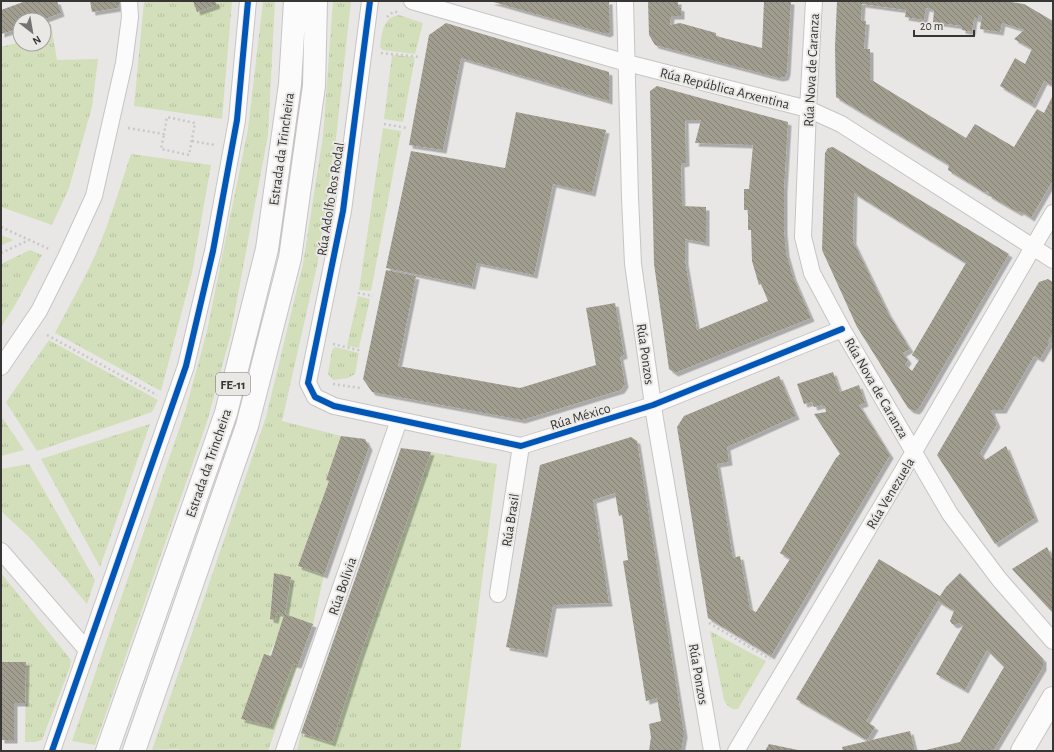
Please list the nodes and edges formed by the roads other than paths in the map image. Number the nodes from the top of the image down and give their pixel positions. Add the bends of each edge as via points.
1 (129, 1) edge
2 (248, 1) edge
3 (295, 1) edge
4 (316, 1) edge
5 (370, 1) edge
6 (412, 1) edge
7 (625, 1) edge
8 (814, 1) edge
9 (627, 63) junction
10 (808, 110) junction
11 (1053, 213) edge
12 (1033, 248) junction
13 (1053, 260) edge
14 (842, 329) junction
15 (1, 367) edge
16 (315, 397) joint
17 (653, 405) junction
18 (399, 420) junction
19 (521, 446) junction
20 (914, 452) junction
21 (1, 551) edge
22 (498, 594) dead end
23 (1053, 641) edge
24 (87, 650) junction
25 (1053, 698) edge
26 (52, 751) edge
27 (107, 751) edge
28 (134, 751) edge
29 (284, 751) edge
30 (712, 751) edge
31 (736, 751) edge
32 (1022, 751) edge

1 - 15 street via 130,17 124,63 94,196 39,311
2 - 24 street via 237,120 213,251 186,366
3 - 27 main road, Estrada da Trincheira / FE-11 via 290,84 265,257 226,413
4 - 28 main road, Estrada da Trincheira / FE-11 via 314,86 290,258 247,426
5 - 16 street, Rúa Adolfo Ros Rodal via 343,211 308,384
6 - 9 street, Rúa República Arxentina
7 - 9 street, Rúa Ponzos
8 - 10 street, Rúa Nova de Caranza
9 - 10 street, Rúa República Arxentina
9 - 17 street, Rúa Ponzos via 633,264
10 - 12 street, Rúa República Arxentina via 841,124
10 - 14 street, Rúa Nova de Caranza via 803,237 812,273
11 - 12 street, Rúa Venezuela
12 - 13 street, Rúa República Arxentina
12 - 20 street, Rúa Venezuela
14 - 17 street, Rúa México
14 - 20 street, Rúa Nova de Caranza
16 - 18 street, Rúa México via 334,406
17 - 19 street, Rúa México
17 - 30 street, Rúa Ponzos
18 - 19 street, Rúa México
18 - 29 street, Rúa Bolivia
19 - 22 street, Rúa Brasil
20 - 23 street, Rúa Nova de Caranza via 950,514 999,579
20 - 31 street, Rúa Venezuela
21 - 24 street
24 - 26 street
25 - 32 main road

